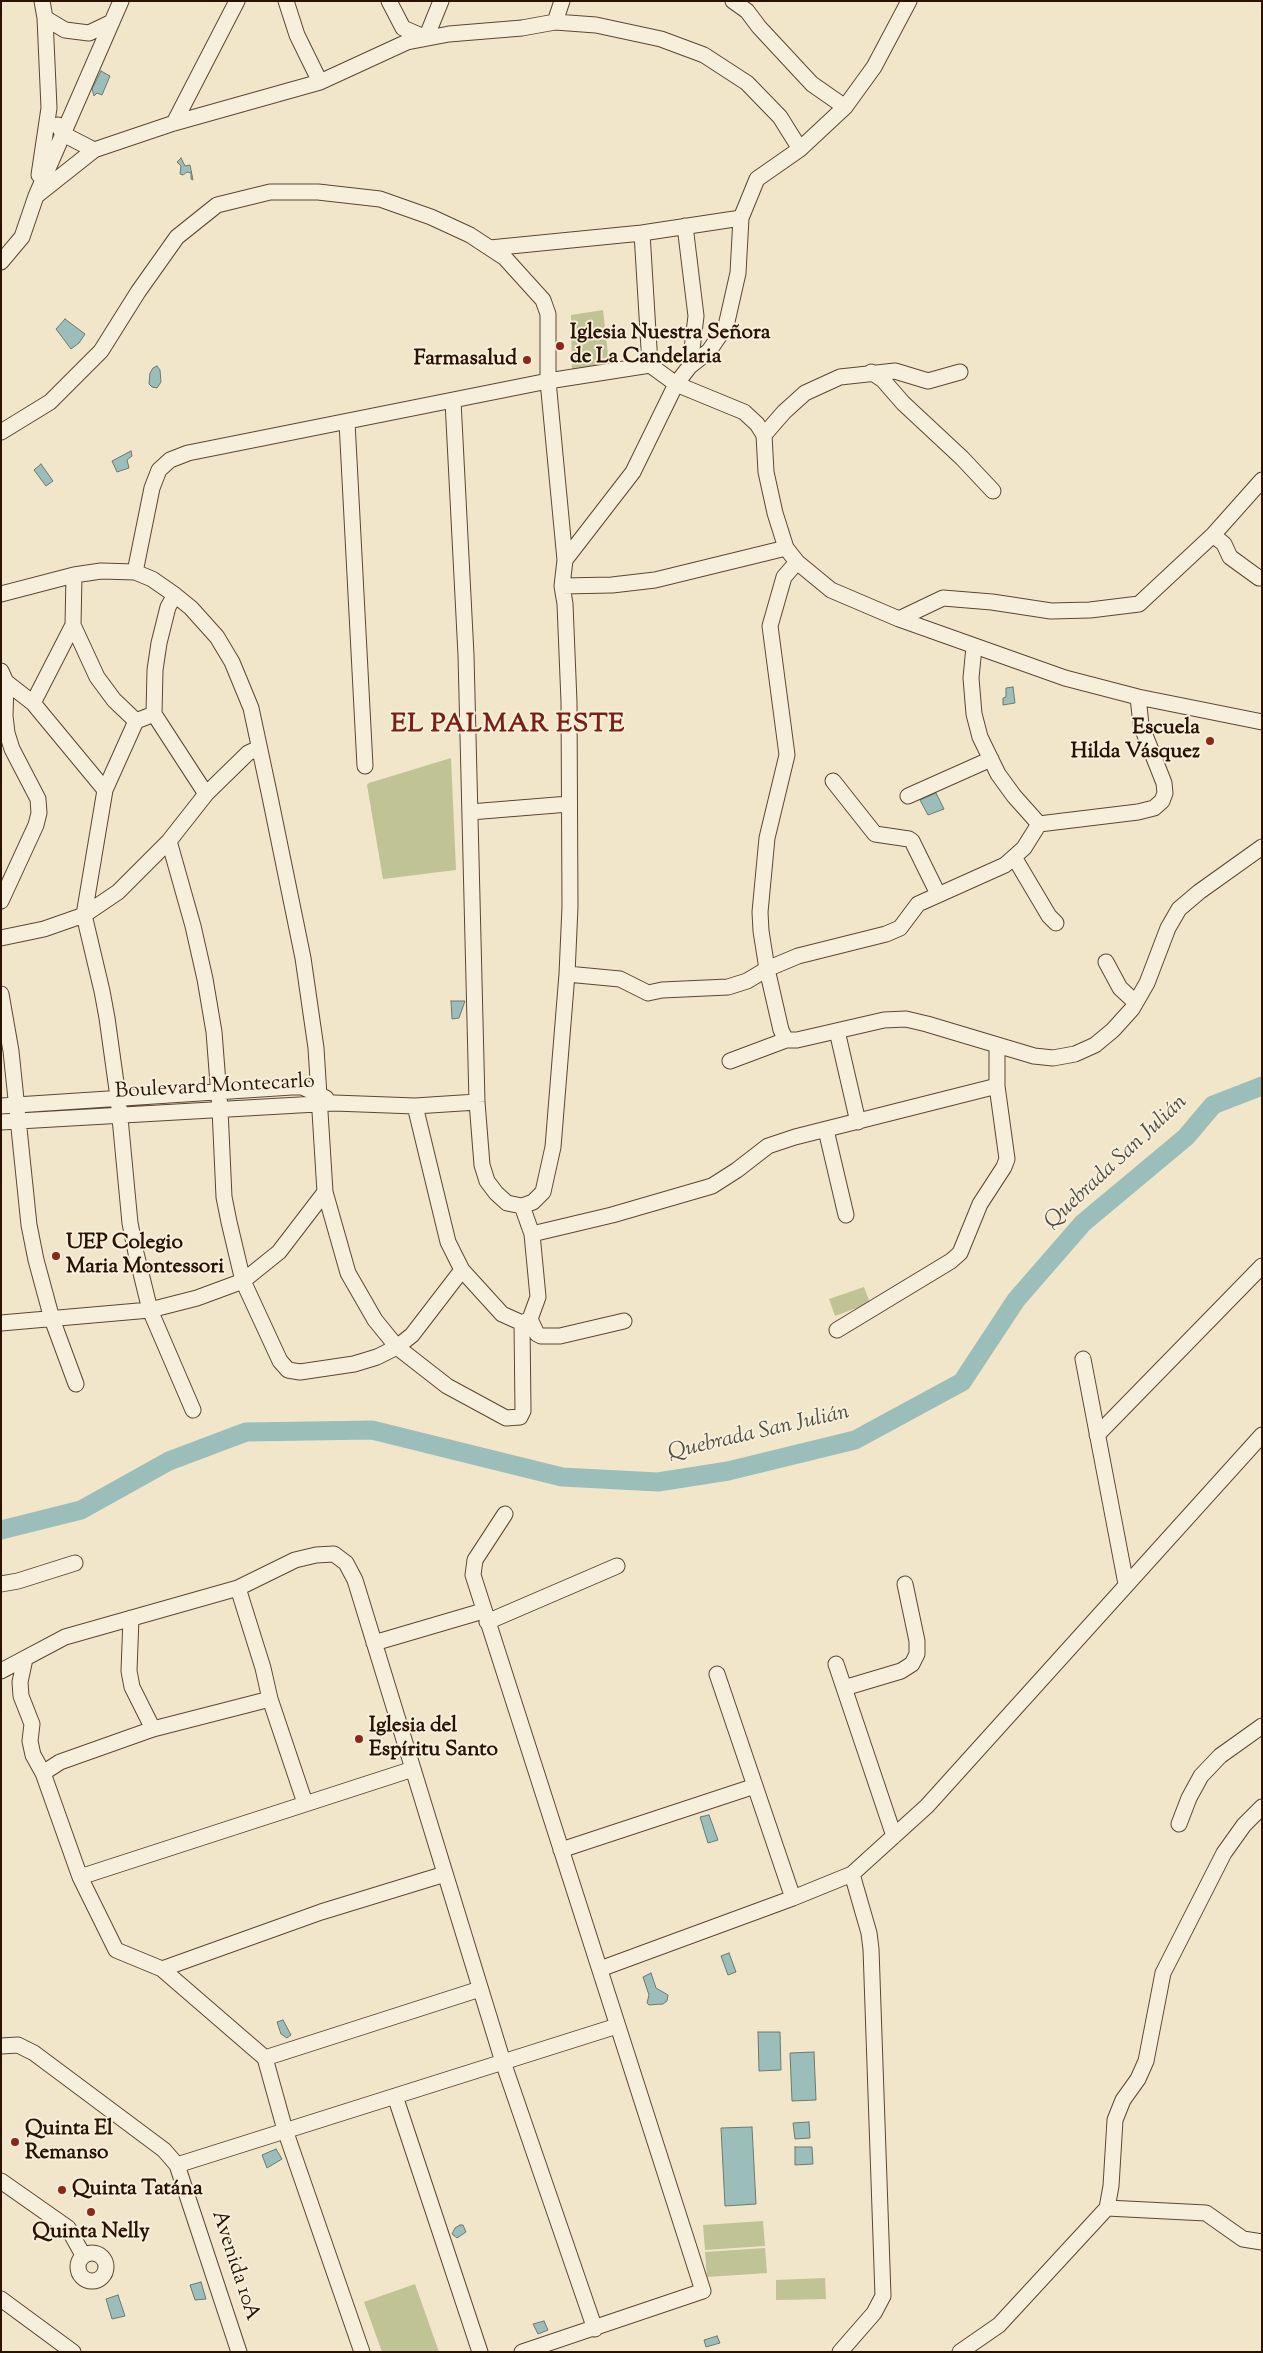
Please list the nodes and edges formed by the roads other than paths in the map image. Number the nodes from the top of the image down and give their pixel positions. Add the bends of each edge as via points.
1 (42, 1) edge
2 (121, 1) edge
3 (237, 1) edge
4 (286, 1) edge
5 (389, 1) edge
6 (441, 1) edge
7 (562, 1) edge
8 (733, 1) edge
9 (909, 1) edge
10 (45, 18) junction
11 (112, 22) junction
12 (555, 22) junction
13 (426, 38) junction
14 (320, 82) junction
15 (845, 107) junction
16 (50, 108) junction
17 (174, 123) junction
18 (63, 134) junction
19 (800, 149) junction
20 (94, 150) junction
21 (36, 196) junction
22 (742, 218) junction
23 (685, 226) junction
24 (642, 233) junction
25 (490, 248) junction
26 (1, 262) edge
27 (650, 366) junction
28 (690, 366) junction
29 (871, 372) junction
30 (960, 372) dead end
31 (548, 381) junction
32 (676, 384) junction
33 (453, 400) junction
34 (347, 422) junction
35 (1, 432) edge
36 (764, 435) junction
37 (1262, 480) edge
38 (993, 491) dead end
39 (1213, 535) junction
40 (786, 548) junction
41 (565, 560) junction
42 (797, 562) junction
43 (136, 572) junction
44 (74, 575) junction
45 (1259, 578) dead end
46 (562, 586) junction
47 (1, 594) edge
48 (175, 595) junction
49 (899, 619) junction
50 (73, 626) junction
51 (974, 647) junction
52 (4, 676) edge
53 (1138, 697) junction
54 (33, 703) junction
55 (154, 714) junction
56 (136, 721) junction
57 (1262, 722) edge
58 (259, 748) junction
59 (991, 759) junction
60 (365, 766) dead end
61 (833, 781) dead end
62 (105, 790) junction
63 (206, 794) junction
64 (908, 796) dead end
65 (569, 804) junction
66 (470, 812) junction
67 (1038, 824) junction
68 (169, 841) junction
69 (1262, 847) edge
70 (1014, 857) junction
71 (938, 894) junction
72 (1, 901) edge
73 (84, 915) junction
74 (1056, 923) dead end
75 (1, 938) edge
76 (1106, 962) dead end
77 (767, 969) junction
78 (567, 974) junction
79 (1, 994) edge
80 (1136, 1002) junction
81 (837, 1031) junction
82 (786, 1040) junction
83 (997, 1046) junction
84 (730, 1061) dead end
85 (997, 1086) junction
86 (219, 1091) junction
87 (118, 1097) junction
88 (325, 1101) junction
89 (477, 1102) junction
90 (17, 1105) junction
91 (1, 1106) edge
92 (414, 1106) junction
93 (220, 1109) junction
94 (119, 1114) junction
95 (18, 1121) junction
96 (1, 1122) edge
97 (858, 1122) junction
98 (826, 1130) junction
99 (325, 1192) junction
100 (522, 1206) junction
101 (846, 1214) dead end
102 (532, 1234) junction
103 (1262, 1266) edge
104 (462, 1270) junction
105 (244, 1281) junction
106 (150, 1310) junction
107 (52, 1319) junction
108 (526, 1321) junction
109 (624, 1321) dead end
110 (1, 1323) edge
111 (838, 1330) dead end
112 (397, 1347) junction
113 (1083, 1359) dead end
114 (76, 1384) dead end
115 (193, 1410) dead end
116 (1262, 1435) edge
117 (1097, 1436) junction
118 (505, 1514) dead end
119 (75, 1563) dead end
120 (617, 1566) dead end
121 (1, 1584) edge
122 (905, 1584) dead end
123 (1126, 1584) junction
124 (238, 1588) junction
125 (485, 1617) junction
126 (132, 1618) junction
127 (374, 1643) junction
128 (25, 1659) junction
129 (836, 1664) dead end
130 (1, 1671) edge
131 (717, 1674) dead end
132 (844, 1688) junction
133 (270, 1699) junction
134 (1262, 1726) edge
135 (153, 1729) junction
136 (412, 1769) junction
137 (43, 1773) junction
138 (755, 1786) junction
139 (305, 1803) junction
140 (1262, 1807) edge
141 (1180, 1824) dead end
142 (894, 1836) junction
143 (562, 1850) junction
144 (445, 1874) junction
145 (852, 1874) junction
146 (80, 1876) junction
147 (793, 1898) junction
148 (162, 1969) junction
149 (600, 1969) junction
150 (480, 1989) junction
151 (617, 2026) junction
152 (1, 2045) edge
153 (265, 2058) junction
154 (503, 2062) junction
155 (394, 2096) junction
156 (285, 2130) junction
157 (177, 2165) junction
158 (1, 2181) edge
159 (1107, 2208) junction
160 (1262, 2242) edge
161 (83, 2255) dead end
162 (1, 2299) edge
163 (595, 2329) junction
164 (73, 2352) edge
165 (239, 2352) edge
166 (362, 2352) edge
167 (480, 2352) edge
168 (522, 2352) edge
169 (840, 2352) edge
170 (960, 2352) edge

1 - 10 street
2 - 11 street
3 - 17 street
4 - 14 street via 297,35
5 - 13 street via 403,28
6 - 13 street
7 - 12 street
8 - 15 street via 747,11 812,84
9 - 15 street via 874,67
10 - 11 street via 65,30 89,33
10 - 16 street
11 - 18 street
12 - 13 street
12 - 19 street via 596,25 661,39 704,55 747,83 780,117
13 - 14 street via 407,42
14 - 17 street
15 - 19 street
16 - 18 street
16 - 21 street
17 - 20 street
18 - 20 street
18 - 21 street
19 - 22 street via 757,179
20 - 21 street
21 - 26 street via 22,237
22 - 23 street
22 - 28 street via 738,273 726,326 709,351
23 - 24 street
23 - 28 street via 696,316
24 - 25 street
24 - 27 street
25 - 31 street via 505,258 543,300 548,314
25 - 35 street via 431,217 380,199 318,192 270,192 217,204 177,237 101,351 50,402
27 - 31 street
27 - 32 street
28 - 32 street
29 - 30 street via 895,371 928,381
29 - 36 street via 840,377 805,393
29 - 38 street via 883,380
31 - 33 street
31 - 41 street
32 - 36 street via 744,412
32 - 41 street via 633,472
33 - 34 street
33 - 66 street
34 - 43 street via 188,453 170,460 159,470 152,488
34 - 60 street
36 - 40 street via 766,472
37 - 39 street
39 - 45 street via 1224,544 1230,556
39 - 49 street via 1139,604 1051,611 944,598
40 - 42 street
40 - 46 street via 655,580
41 - 46 street
42 - 49 street via 831,590
42 - 77 street via 784,577 770,626 787,755 767,838 760,912
43 - 44 street via 100,571
43 - 48 street
44 - 47 street
44 - 50 street
46 - 65 street via 569,702
48 - 55 street via 168,607 159,643
48 - 58 street via 217,637 232,662 251,708
49 - 51 street
50 - 54 street
50 - 56 street via 97,677 114,700
51 - 53 street via 1066,678
51 - 59 street via 971,678 974,714 980,737
52 - 54 street
52 - 72 street via 7,733 38,800 39,813
53 - 57 street
53 - 67 street via 1141,725 1164,783 1162,801 1154,808 1138,812
54 - 62 street
55 - 56 street
55 - 63 street
56 - 62 street
58 - 63 street via 248,753
58 - 88 street via 303,958
59 - 64 street
59 - 67 street via 1014,796
61 - 71 street via 875,834 912,841
62 - 73 street
63 - 68 street
65 - 66 street
65 - 78 street
66 - 89 street
67 - 70 street via 1024,848
68 - 73 street via 118,892
68 - 86 street via 205,980
69 - 80 street via 1179,909
70 - 71 street via 984,876
70 - 74 street
71 - 77 street via 918,904 900,928 815,950
73 - 75 street via 44,929
73 - 87 street via 102,991
76 - 80 street via 1120,988
77 - 78 street via 747,981 728,987 648,993 620,979
77 - 82 street
78 - 100 street via 556,1122 548,1176 543,1192 533,1202
79 - 90 street
80 - 83 street via 1095,1045 1075,1054 1053,1058
81 - 82 street
81 - 83 street via 884,1020 906,1019
81 - 97 street
82 - 84 street
83 - 85 street
85 - 97 street
85 - 111 street via 1007,1159 980,1204 960,1253
86 - 87 street, Boulevard Montecarlo
86 - 88 street, Boulevard Montecarlo via 302,1087
86 - 93 street
87 - 90 street, Boulevard Montecarlo
87 - 94 street
88 - 92 street
88 - 93 street, Boulevard Montecarlo
88 - 99 street
89 - 92 street
89 - 100 street via 482,1165 488,1181 507,1203
90 - 91 street, Boulevard Montecarlo
90 - 95 street
92 - 104 street via 441,1221
93 - 94 street, Boulevard Montecarlo
93 - 105 street via 224,1197
94 - 95 street, Boulevard Montecarlo
94 - 106 street via 130,1223
95 - 96 street, Boulevard Montecarlo
95 - 107 street via 29,1225
97 - 98 street
98 - 101 street
98 - 102 street via 768,1146 737,1170 704,1188
99 - 105 street via 279,1252
99 - 112 street via 348,1273 375,1320
100 - 102 street
102 - 108 street via 538,1297
103 - 117 street
104 - 108 street via 502,1314
104 - 112 street via 412,1335
105 - 106 street
105 - 112 street via 280,1361 288,1370 314,1371 354,1364 377,1358
106 - 107 street
106 - 115 street
107 - 110 street
107 - 114 street
108 - 109 street via 541,1336 560,1336
108 - 112 street via 524,1402 520,1417 514,1419 496,1414 446,1386
113 - 117 street
116 - 123 street
117 - 123 street
118 - 125 street via 475,1560 473,1575
119 - 121 street
120 - 125 street
122 - 132 street via 917,1641 917,1654 912,1664 901,1671
123 - 142 street via 927,1806
124 - 126 street
124 - 127 street via 295,1560 334,1554 346,1563 355,1580
124 - 133 street
125 - 127 street
125 - 143 street
126 - 128 street via 65,1638
126 - 135 street via 129,1672 132,1687
127 - 136 street
128 - 130 street
128 - 137 street via 21,1696 32,1724 30,1741 33,1755
129 - 132 street
131 - 138 street
132 - 142 street
133 - 135 street
133 - 139 street
134 - 141 street via 1220,1756 1202,1776 1189,1798
135 - 137 street via 60,1762
136 - 139 street
136 - 144 street
137 - 146 street
138 - 143 street
138 - 147 street
139 - 146 street
140 - 159 street via 1224,1853 1162,1973 1146,2061 1115,2120 1112,2186
142 - 145 street
143 - 149 street
144 - 148 street via 321,1912
144 - 150 street
145 - 147 street
145 - 169 street via 871,1949 883,2296 874,2313
146 - 148 street via 116,1950
147 - 149 street
148 - 153 street
149 - 151 street
150 - 153 street
150 - 154 street
151 - 154 street
151 - 163 street via 704,2291
152 - 157 street via 18,2045 34,2053 164,2150
153 - 156 street
154 - 155 street
154 - 163 street
155 - 156 street
155 - 167 street
156 - 157 street
156 - 166 street
157 - 165 street, Avenida 10A
158 - 161 street via 68,2228
159 - 160 street via 1206,2213 1243,2239
159 - 170 street via 999,2325
162 - 164 street
163 - 168 street

